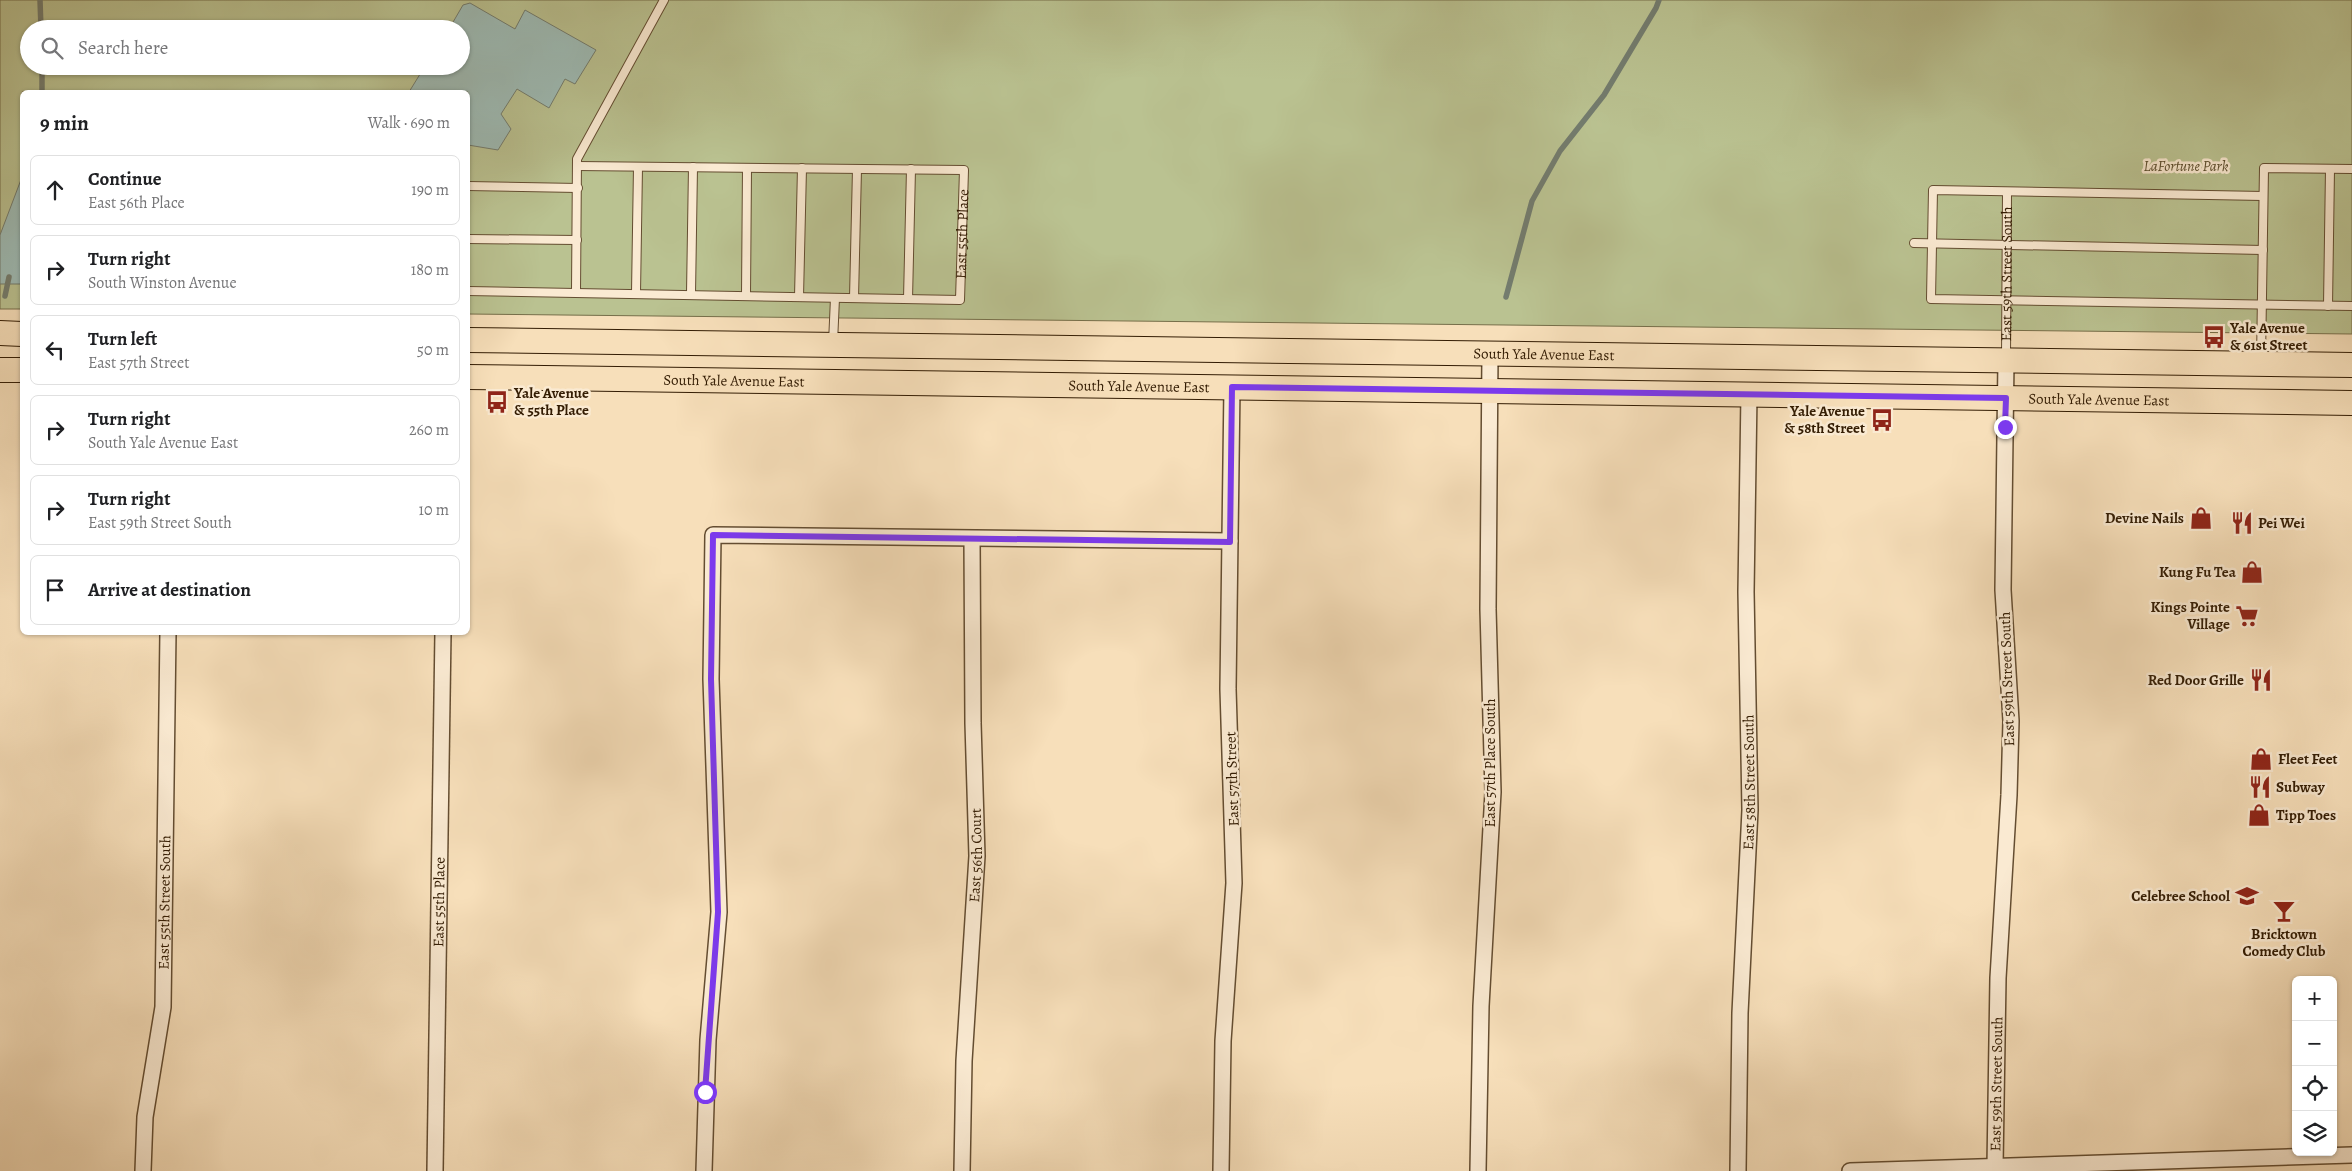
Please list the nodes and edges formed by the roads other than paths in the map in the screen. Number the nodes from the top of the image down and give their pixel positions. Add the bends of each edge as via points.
1 (664, 0) edge
2 (578, 166) junction
3 (638, 167) junction
4 (693, 167) junction
5 (747, 168) junction
6 (802, 168) junction
7 (857, 169) junction
8 (911, 169) junction
9 (2330, 169) junction
10 (2352, 169) edge
11 (470, 186) edge
12 (578, 188) junction
13 (2006, 192) junction
14 (2264, 196) junction
15 (470, 239) edge
16 (577, 240) junction
17 (1914, 244) dead end
18 (1932, 244) junction
19 (2006, 246) junction
20 (2262, 250) junction
21 (470, 291) edge
22 (576, 292) junction
23 (636, 293) junction
24 (691, 294) junction
25 (746, 296) junction
26 (799, 297) junction
27 (835, 298) junction
28 (854, 298) junction
29 (908, 299) junction
30 (2006, 300) junction
31 (2262, 305) junction
32 (2328, 306) junction
33 (2352, 306) edge
34 (0, 333) edge
35 (20, 334) edge
36 (470, 340) edge
37 (833, 345) junction
38 (1490, 354) junction
39 (2006, 360) junction
40 (2260, 364) junction
41 (2352, 364) edge
42 (0, 370) edge
43 (20, 370) edge
44 (470, 377) edge
45 (1232, 387) junction
46 (1490, 390) junction
47 (1748, 394) junction
48 (2006, 398) junction
49 (2352, 403) edge
50 (972, 539) junction
51 (1230, 542) junction
52 (168, 635) edge
53 (443, 635) edge
54 (2352, 1155) edge
55 (1995, 1166) junction
56 (2136, 1166) edge
57 (1876, 1170) edge
58 (144, 1171) edge
59 (435, 1171) edge
60 (704, 1171) edge
61 (962, 1171) edge
62 (1221, 1171) edge
63 (1478, 1171) edge
64 (1738, 1171) edge
65 (1850, 1171) edge

1 - 2 lane via 577,159
2 - 3 lane, East 55th Place
2 - 12 lane
3 - 4 lane, East 55th Place
3 - 23 lane
4 - 5 lane, East 55th Place
4 - 24 lane
5 - 6 lane, East 55th Place
5 - 25 lane
6 - 7 lane, East 55th Place
6 - 26 lane
7 - 8 lane, East 55th Place
7 - 28 lane
8 - 29 lane
8 - 29 lane, East 55th Place via 964,170 960,300
9 - 10 lane
9 - 14 lane via 2264,168
9 - 32 lane
11 - 12 lane
12 - 16 lane
13 - 14 lane
13 - 18 lane via 1933,190
13 - 19 lane, East 59th Street South
14 - 20 lane
15 - 16 lane
16 - 22 lane
17 - 18 lane
18 - 19 lane
18 - 30 lane via 1931,299
19 - 20 lane
19 - 30 lane, East 59th Street South
20 - 31 lane
21 - 22 lane, East 55th Place
22 - 23 lane, East 55th Place
23 - 24 lane, East 55th Place
24 - 25 lane, East 55th Place
25 - 26 lane, East 55th Place
26 - 27 lane, East 55th Place
27 - 28 lane, East 55th Place
27 - 37 lane
28 - 29 lane, East 55th Place
30 - 31 lane
30 - 39 lane, East 59th Street South
31 - 32 lane
31 - 40 lane
32 - 33 lane
34 - 35 main road
36 - 37 main road, South Yale Avenue East
37 - 38 main road, South Yale Avenue East
38 - 39 main road, South Yale Avenue East
38 - 46 street, East 57th Place South
39 - 40 main road, South Yale Avenue East
39 - 48 street, East 59th Street South
40 - 41 main road, South Yale Avenue East
42 - 43 main road
44 - 45 main road, South Yale Avenue East
45 - 46 main road, South Yale Avenue East
45 - 51 street, East 57th Street
46 - 47 main road, South Yale Avenue East
46 - 63 street, East 57th Place South via 1488,609 1493,792 1481,1006
47 - 48 main road, South Yale Avenue East
47 - 64 street, East 58th Street South via 1746,592 1750,810 1740,1013
48 - 49 main road, South Yale Avenue East
48 - 55 street, East 59th Street South via 2004,590 2011,721 1998,978
50 - 51 street
50 - 60 street via 713,535 711,679 718,912 708,1040
50 - 61 street, East 56th Court via 977,856 964,1061
51 - 62 street, East 57th Street via 1228,688 1234,883 1223,1041
52 - 58 street, East 55th Street South via 163,1008 145,1117
53 - 59 street, East 55th Place
54 - 56 street
55 - 56 street
55 - 57 street
57 - 65 street

